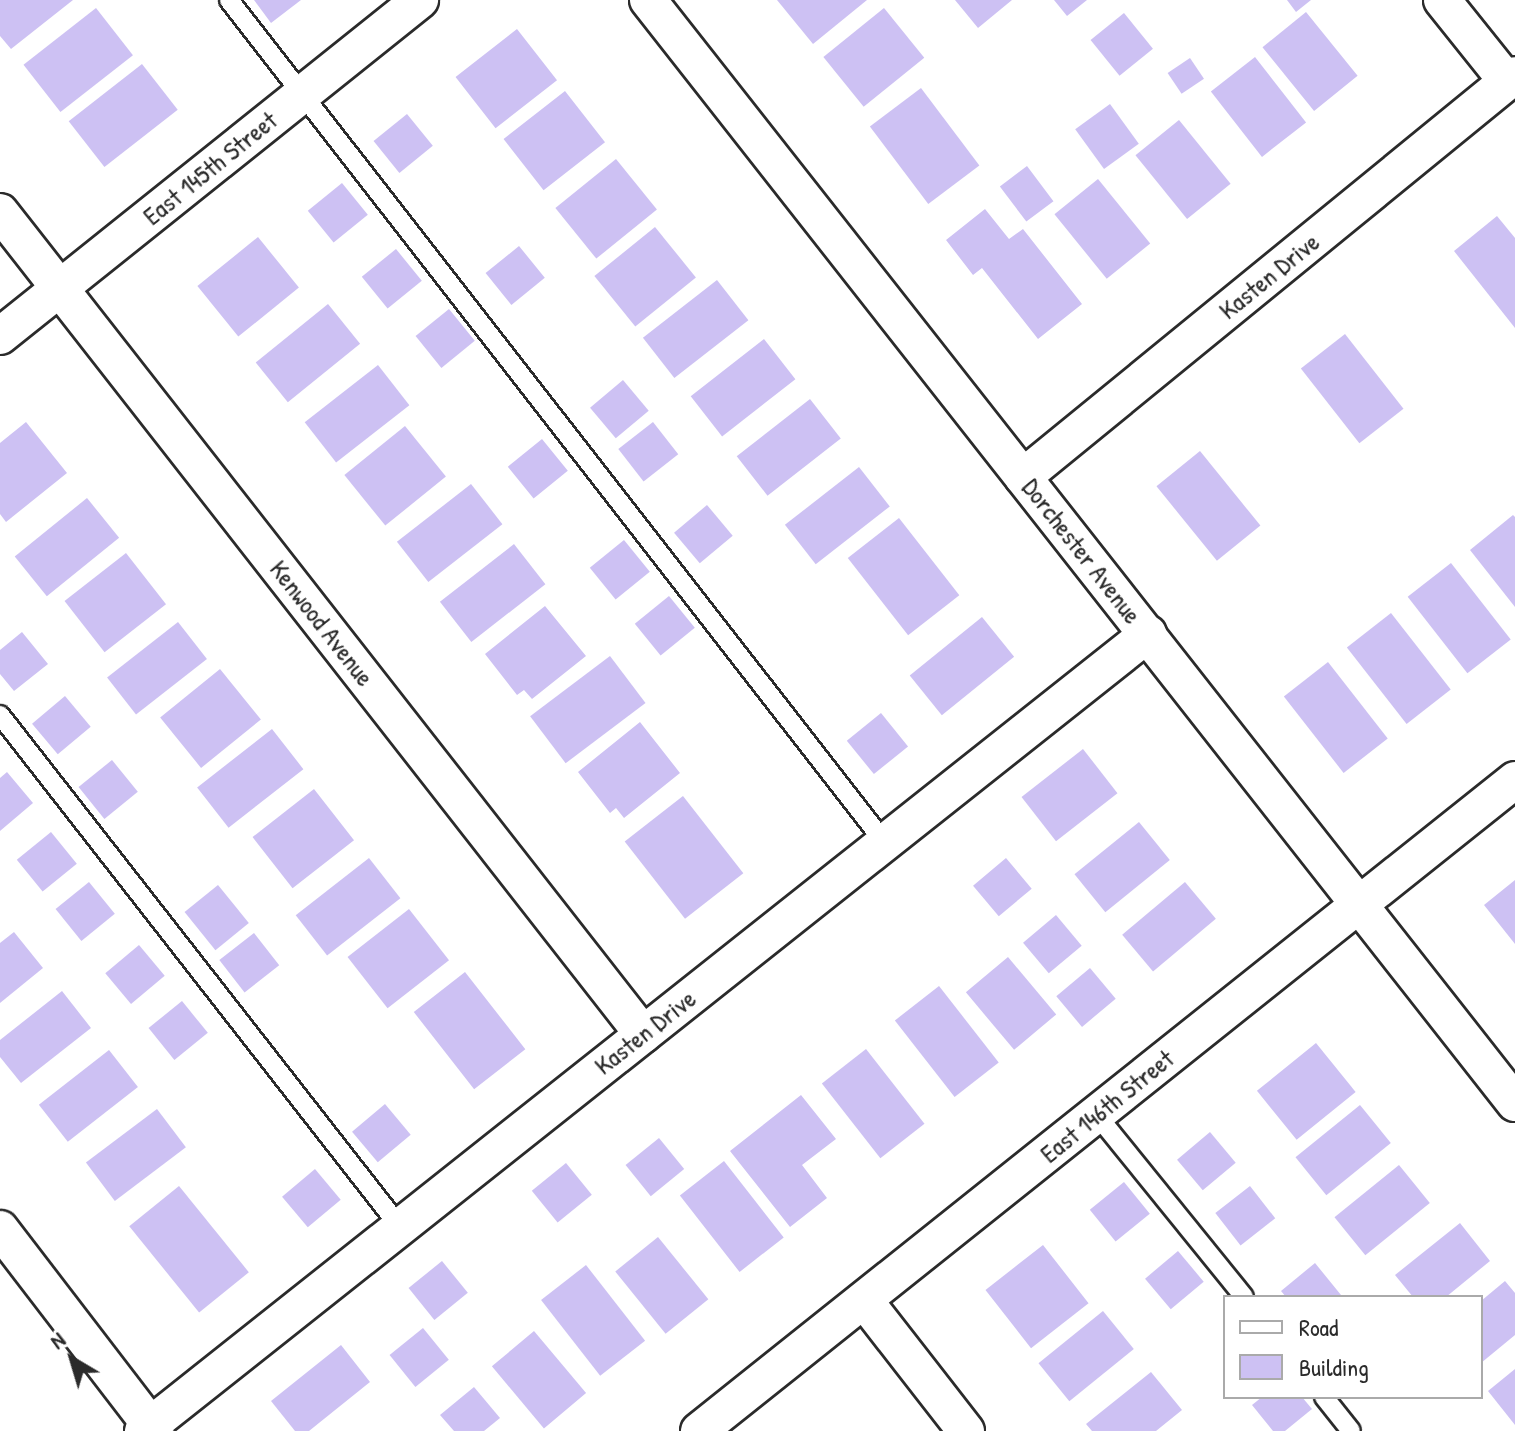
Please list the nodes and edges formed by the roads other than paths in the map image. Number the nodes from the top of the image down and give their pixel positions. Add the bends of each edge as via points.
1 (229, 0) edge
2 (420, 0) edge
3 (648, 0) edge
4 (1442, 0) edge
5 (1511, 78) edge
6 (302, 94) junction
7 (0, 212) edge
8 (60, 288) junction
9 (0, 336) edge
10 (1023, 477) junction
11 (1148, 634) junction
12 (0, 715) edge
13 (1515, 780) edge
14 (885, 843) junction
15 (1360, 904) junction
16 (643, 1034) junction
17 (1515, 1103) edge
18 (1096, 1114) junction
19 (400, 1227) junction
20 (0, 1229) edge
21 (1242, 1295) edge
22 (864, 1300) junction
23 (1326, 1399) edge
24 (149, 1429) edge
25 (699, 1431) edge
26 (966, 1431) edge
27 (1351, 1431) edge

1 - 6 lane
2 - 6 street, East 145th Street
3 - 10 street, Dorchester Avenue
4 - 5 street
5 - 10 street, Kasten Drive
6 - 8 street, East 145th Street
6 - 14 lane
7 - 8 street, Kenwood Avenue
8 - 9 street, East 145th Street
8 - 16 street, Kenwood Avenue
10 - 11 street, Dorchester Avenue
11 - 14 street, Kasten Drive
11 - 15 street, Dorchester Avenue
12 - 19 lane
13 - 15 street, East 146th Street
14 - 16 street, Kasten Drive
15 - 17 street, Dorchester Avenue
15 - 18 street, East 146th Street
16 - 19 street, Kasten Drive
18 - 21 lane
18 - 22 street, East 146th Street
19 - 24 street, Kasten Drive
20 - 24 street
22 - 25 street, East 146th Street
22 - 26 street
23 - 27 lane

